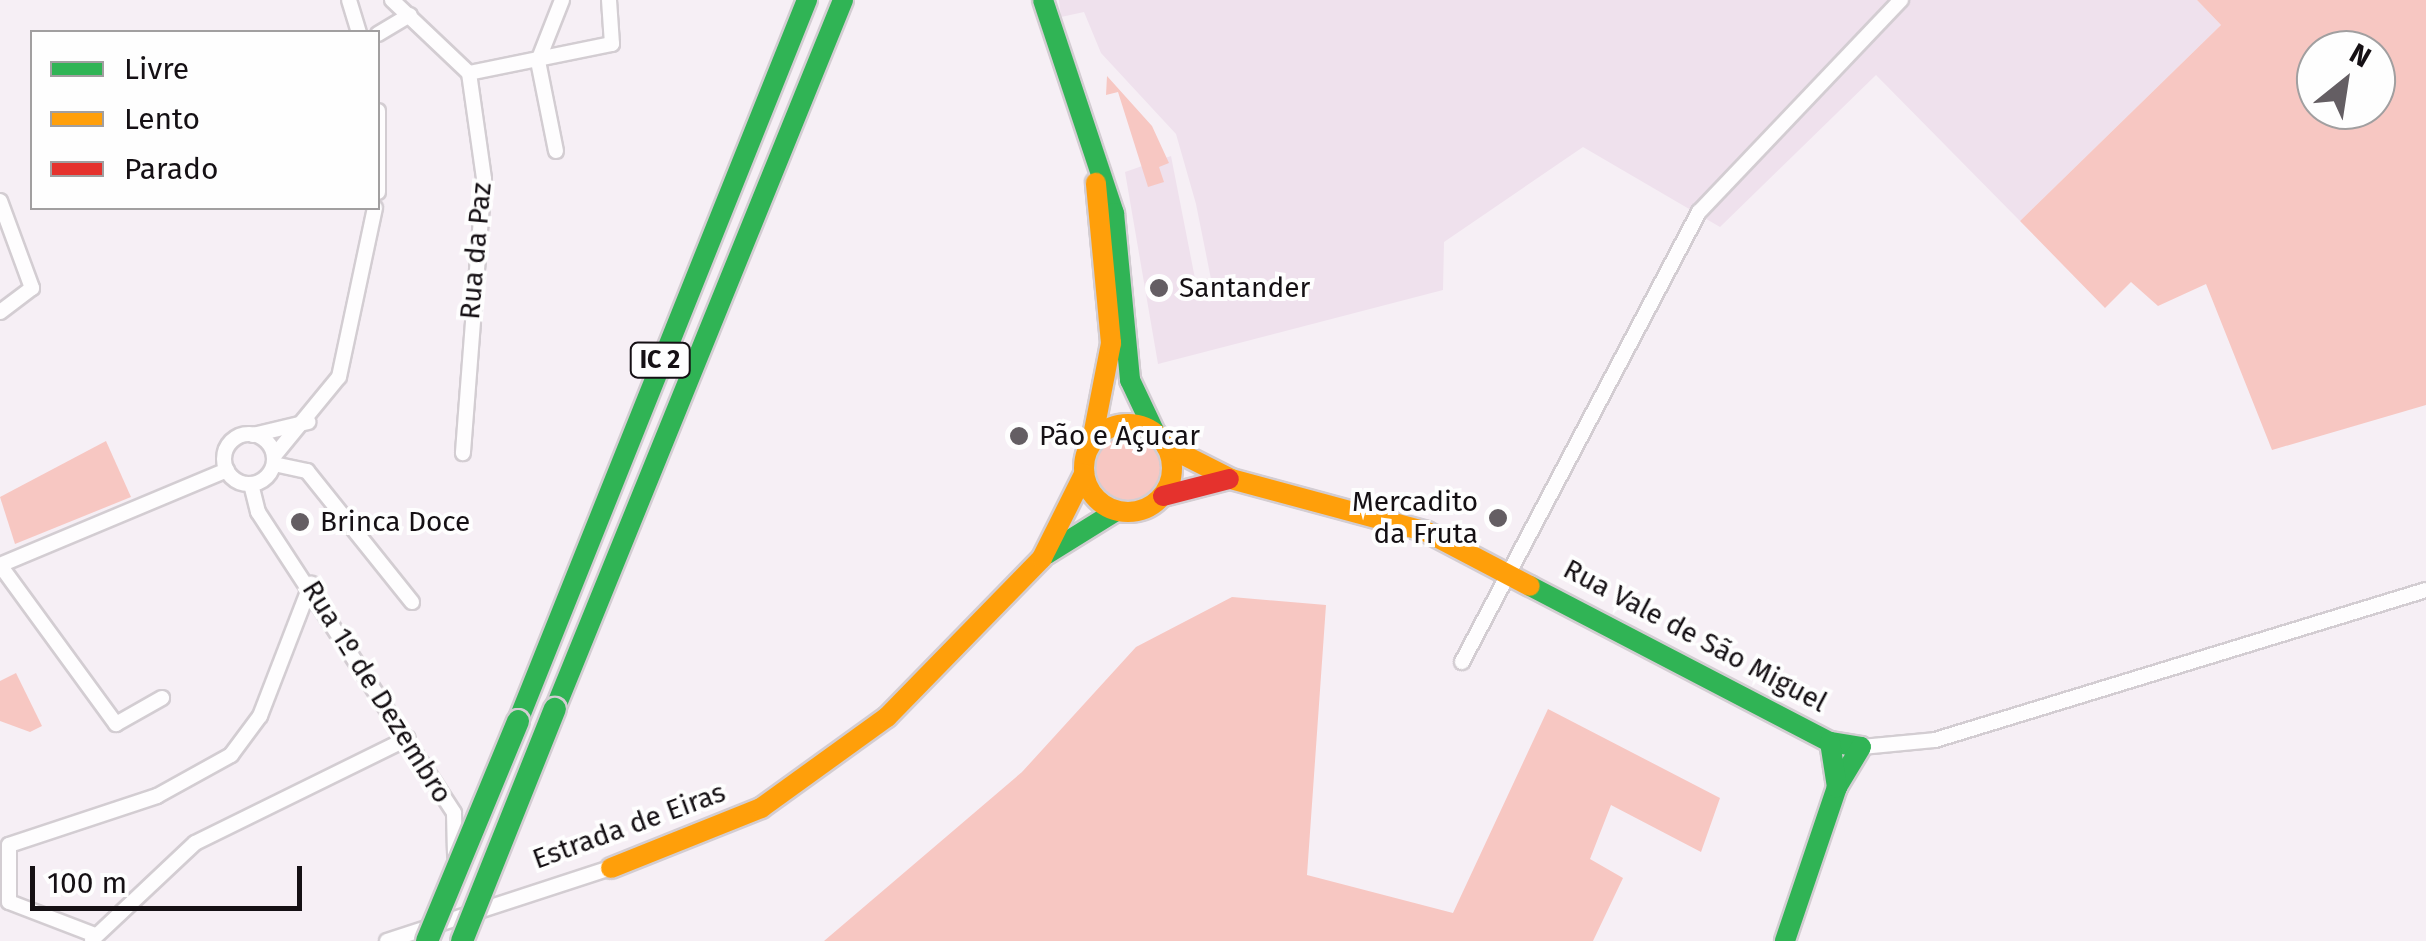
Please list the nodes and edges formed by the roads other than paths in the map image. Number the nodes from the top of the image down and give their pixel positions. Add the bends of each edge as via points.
1 (349, 0) edge
2 (392, 0) edge
3 (562, 0) edge
4 (609, 0) edge
5 (807, 0) edge
6 (1044, 0) edge
7 (1901, 0) edge
8 (843, 2) edge
9 (410, 15) junction
10 (358, 30) edge
11 (380, 33) edge
12 (538, 61) junction
13 (469, 72) junction
14 (556, 152) dead end
15 (1096, 182) junction
16 (0, 201) edge
17 (375, 210) edge
18 (0, 312) edge
19 (308, 422) junction
20 (253, 435) junction
21 (1160, 440) junction
22 (1092, 441) junction
23 (462, 454) dead end
24 (274, 460) junction
25 (227, 470) junction
26 (1084, 474) junction
27 (1231, 479) junction
28 (251, 484) junction
29 (1162, 496) junction
30 (1116, 511) junction
31 (1042, 558) junction
32 (0, 565) edge
33 (1504, 570) junction
34 (310, 584) junction
35 (2426, 590) edge
36 (412, 602) dead end
37 (1462, 662) dead end
38 (162, 698) dead end
39 (408, 738) junction
40 (1830, 742) junction
41 (1861, 747) junction
42 (1837, 786) junction
43 (612, 868) joint
44 (4, 881) edge
45 (456, 916) junction
46 (94, 938) edge
47 (386, 941) edge
48 (427, 941) edge
49 (462, 941) edge
50 (1785, 941) edge

1 - 10 street
2 - 9 street
3 - 12 street
4 - 12 street via 612,44
5 - 48 main road, IC 2, bridge
6 - 15 main road
7 - 33 street via 1700,212
8 - 49 main road, IC 2, bridge
9 - 11 street
9 - 13 street
12 - 13 street
12 - 14 street
13 - 23 street, Rua da Paz via 484,179
15 - 21 main road via 1126,269 1130,380
15 - 22 main road via 1111,343
16 - 18 street via 32,288
17 - 19 street via 338,377
19 - 20 street
19 - 24 street
20 - 24 street
20 - 25 street via 229,445
21 - 22 main road via 1115,426
21 - 27 main road, Rua Vale de São Miguel
21 - 29 main road via 1172,472
22 - 26 main road
24 - 28 street
24 - 36 street via 306,471
25 - 28 street
25 - 32 street
26 - 30 main road via 1094,497
26 - 31 main road, Estrada de Eiras
27 - 29 main road, Rua Vale de São Miguel
27 - 33 main road, Rua Vale de São Miguel via 1360,506
28 - 34 street, Rua 1º de Dezembro via 258,512
29 - 30 main road via 1142,511
30 - 31 main road, Estrada de Eiras
31 - 43 main road, Estrada de Eiras via 830,762 744,816
32 - 38 street via 116,724
33 - 37 street
33 - 40 main road, Rua Vale de São Miguel
34 - 39 street, Rua 1º de Dezembro
34 - 44 street via 260,716 231,755 172,790 8,845
35 - 41 street, Rua Vale de São Miguel via 1936,740
39 - 45 street, Rua 1º de Dezembro via 454,814
39 - 46 street via 195,843
40 - 41 main road, Rua Vale de São Miguel
40 - 42 main road
41 - 42 main road
42 - 50 main road
43 - 45 street, Estrada de Eiras
44 - 46 street via 9,902
45 - 47 street, Estrada de Eiras

